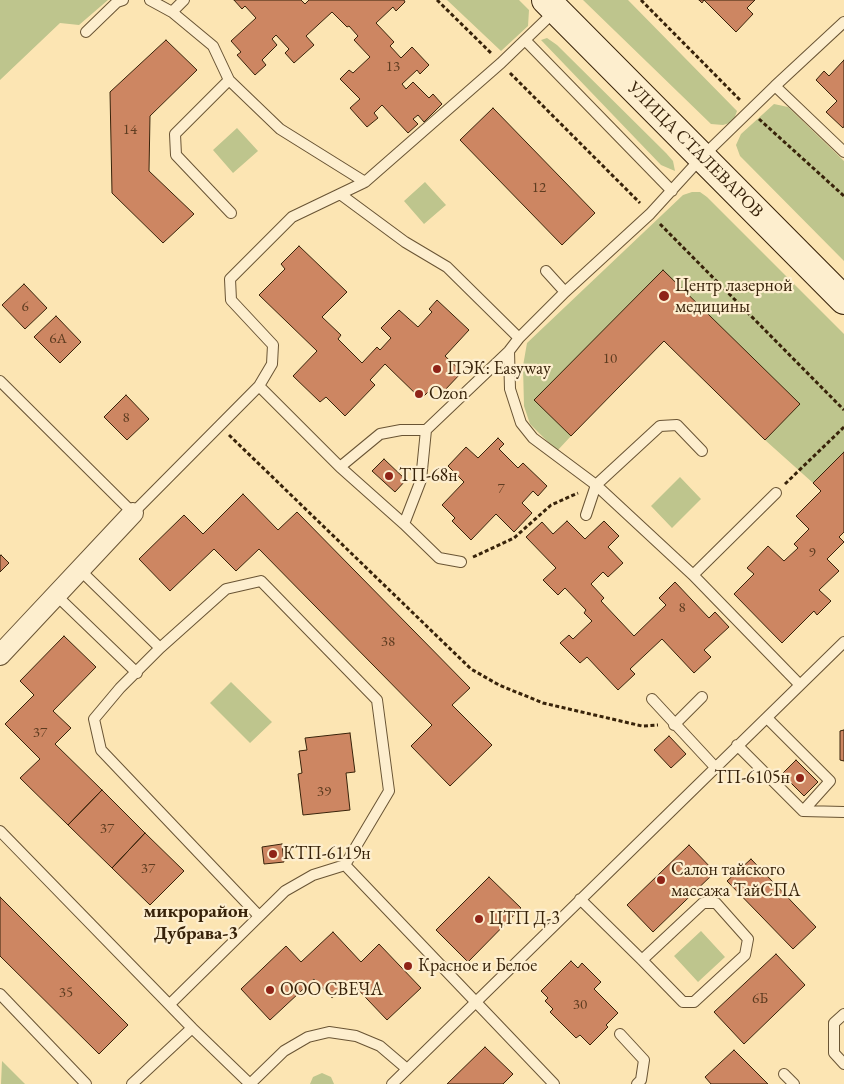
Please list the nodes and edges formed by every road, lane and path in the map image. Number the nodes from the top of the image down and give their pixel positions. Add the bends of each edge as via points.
1 (123, 0) edge
2 (150, 0) edge
3 (184, 0) edge
4 (437, 0) edge
5 (551, 5) edge
6 (172, 12) junction
7 (844, 22) edge
8 (86, 32) dead end
9 (525, 40) junction
10 (501, 63) junction
11 (229, 80) junction
12 (775, 86) junction
13 (844, 152) edge
14 (702, 157) junction
15 (365, 182) junction
16 (672, 191) junction
17 (340, 194) junction
18 (231, 213) dead end
19 (650, 214) junction
20 (546, 271) dead end
21 (565, 292) junction
22 (844, 300) edge
23 (519, 338) junction
24 (509, 351) junction
25 (0, 381) edge
26 (259, 386) junction
27 (844, 410) edge
28 (220, 425) junction
29 (844, 427) edge
30 (426, 430) junction
31 (702, 451) dead end
32 (340, 467) junction
33 (596, 485) junction
34 (776, 493) joint
35 (133, 513) junction
36 (586, 515) dead end
37 (404, 524) junction
38 (462, 562) joint
39 (81, 571) junction
40 (693, 575) junction
41 (57, 596) junction
42 (844, 642) edge
43 (160, 648) junction
44 (0, 655) edge
45 (137, 673) junction
46 (800, 685) junction
47 (702, 697) dead end
48 (652, 699) dead end
49 (767, 718) junction
50 (674, 725) junction
51 (737, 746) junction
52 (715, 767) junction
53 (803, 811) junction
54 (844, 812) edge
55 (0, 831) edge
56 (345, 865) junction
57 (580, 899) junction
58 (259, 916) junction
59 (642, 960) junction
60 (0, 994) edge
61 (476, 1001) junction
62 (170, 1004) junction
63 (844, 1014) edge
64 (192, 1028) junction
65 (620, 1034) dead end
66 (844, 1064) edge
67 (407, 1069) junction
68 (784, 1074) dead end
69 (86, 1084) edge
70 (132, 1084) edge
71 (250, 1084) edge
72 (392, 1084) edge
73 (554, 1084) edge
74 (637, 1084) edge
75 (794, 1084) edge

1 - 8 lane
2 - 6 lane
3 - 6 lane
4 - 10 path
5 - 9 lane
5 - 14 main road, УЛИЦА СТАЛЕВАРОВ
6 - 11 lane via 213,46
7 - 12 lane
9 - 10 lane
9 - 16 lane
10 - 15 lane
10 - 19 path
11 - 15 lane via 280,129
11 - 18 lane via 175,134 176,156
12 - 13 lane
12 - 14 lane
14 - 16 lane
14 - 22 main road, УЛИЦА СТАЛЕВАРОВ
15 - 17 lane
16 - 19 lane
17 - 23 lane via 447,267
17 - 26 lane via 292,217 230,279 231,300 273,345 272,364
19 - 21 lane
19 - 27 path
20 - 21 lane
21 - 23 lane
23 - 24 lane
24 - 30 lane
24 - 33 lane via 510,389 521,423 533,438
25 - 35 lane
26 - 28 lane
26 - 32 lane
28 - 35 lane
28 - 50 path via 471,669 499,685 543,703 642,726
29 - 34 path
30 - 32 lane via 380,434
30 - 37 lane via 421,480
31 - 33 lane via 676,425 660,426
32 - 37 lane
33 - 36 lane
33 - 38 path via 551,505 514,538
33 - 40 lane
34 - 40 lane
35 - 39 street
37 - 38 lane via 439,558
39 - 41 street
39 - 43 lane
40 - 46 lane
41 - 44 street
41 - 45 lane
42 - 46 lane
43 - 45 lane
43 - 56 lane via 226,589 261,582 377,700 389,791
45 - 58 lane via 94,719 101,750
46 - 49 lane
47 - 50 lane
48 - 50 lane
49 - 51 lane
49 - 53 lane via 830,781
50 - 52 lane
51 - 52 lane
51 - 53 lane
52 - 57 lane
53 - 54 lane
55 - 62 lane
56 - 58 lane via 313,875 285,891
56 - 61 lane
57 - 59 lane
57 - 61 lane
58 - 62 lane
59 - 59 lane via 703,903 716,903 748,939 744,955 694,1002 683,1002
60 - 69 lane
61 - 67 lane
61 - 73 lane
62 - 64 lane
63 - 66 lane via 834,1023 834,1053
64 - 70 lane
64 - 71 lane
65 - 74 lane via 644,1060 641,1080
67 - 71 lane via 380,1046 356,1036 328,1032 308,1037 284,1051
67 - 72 lane
68 - 75 lane

